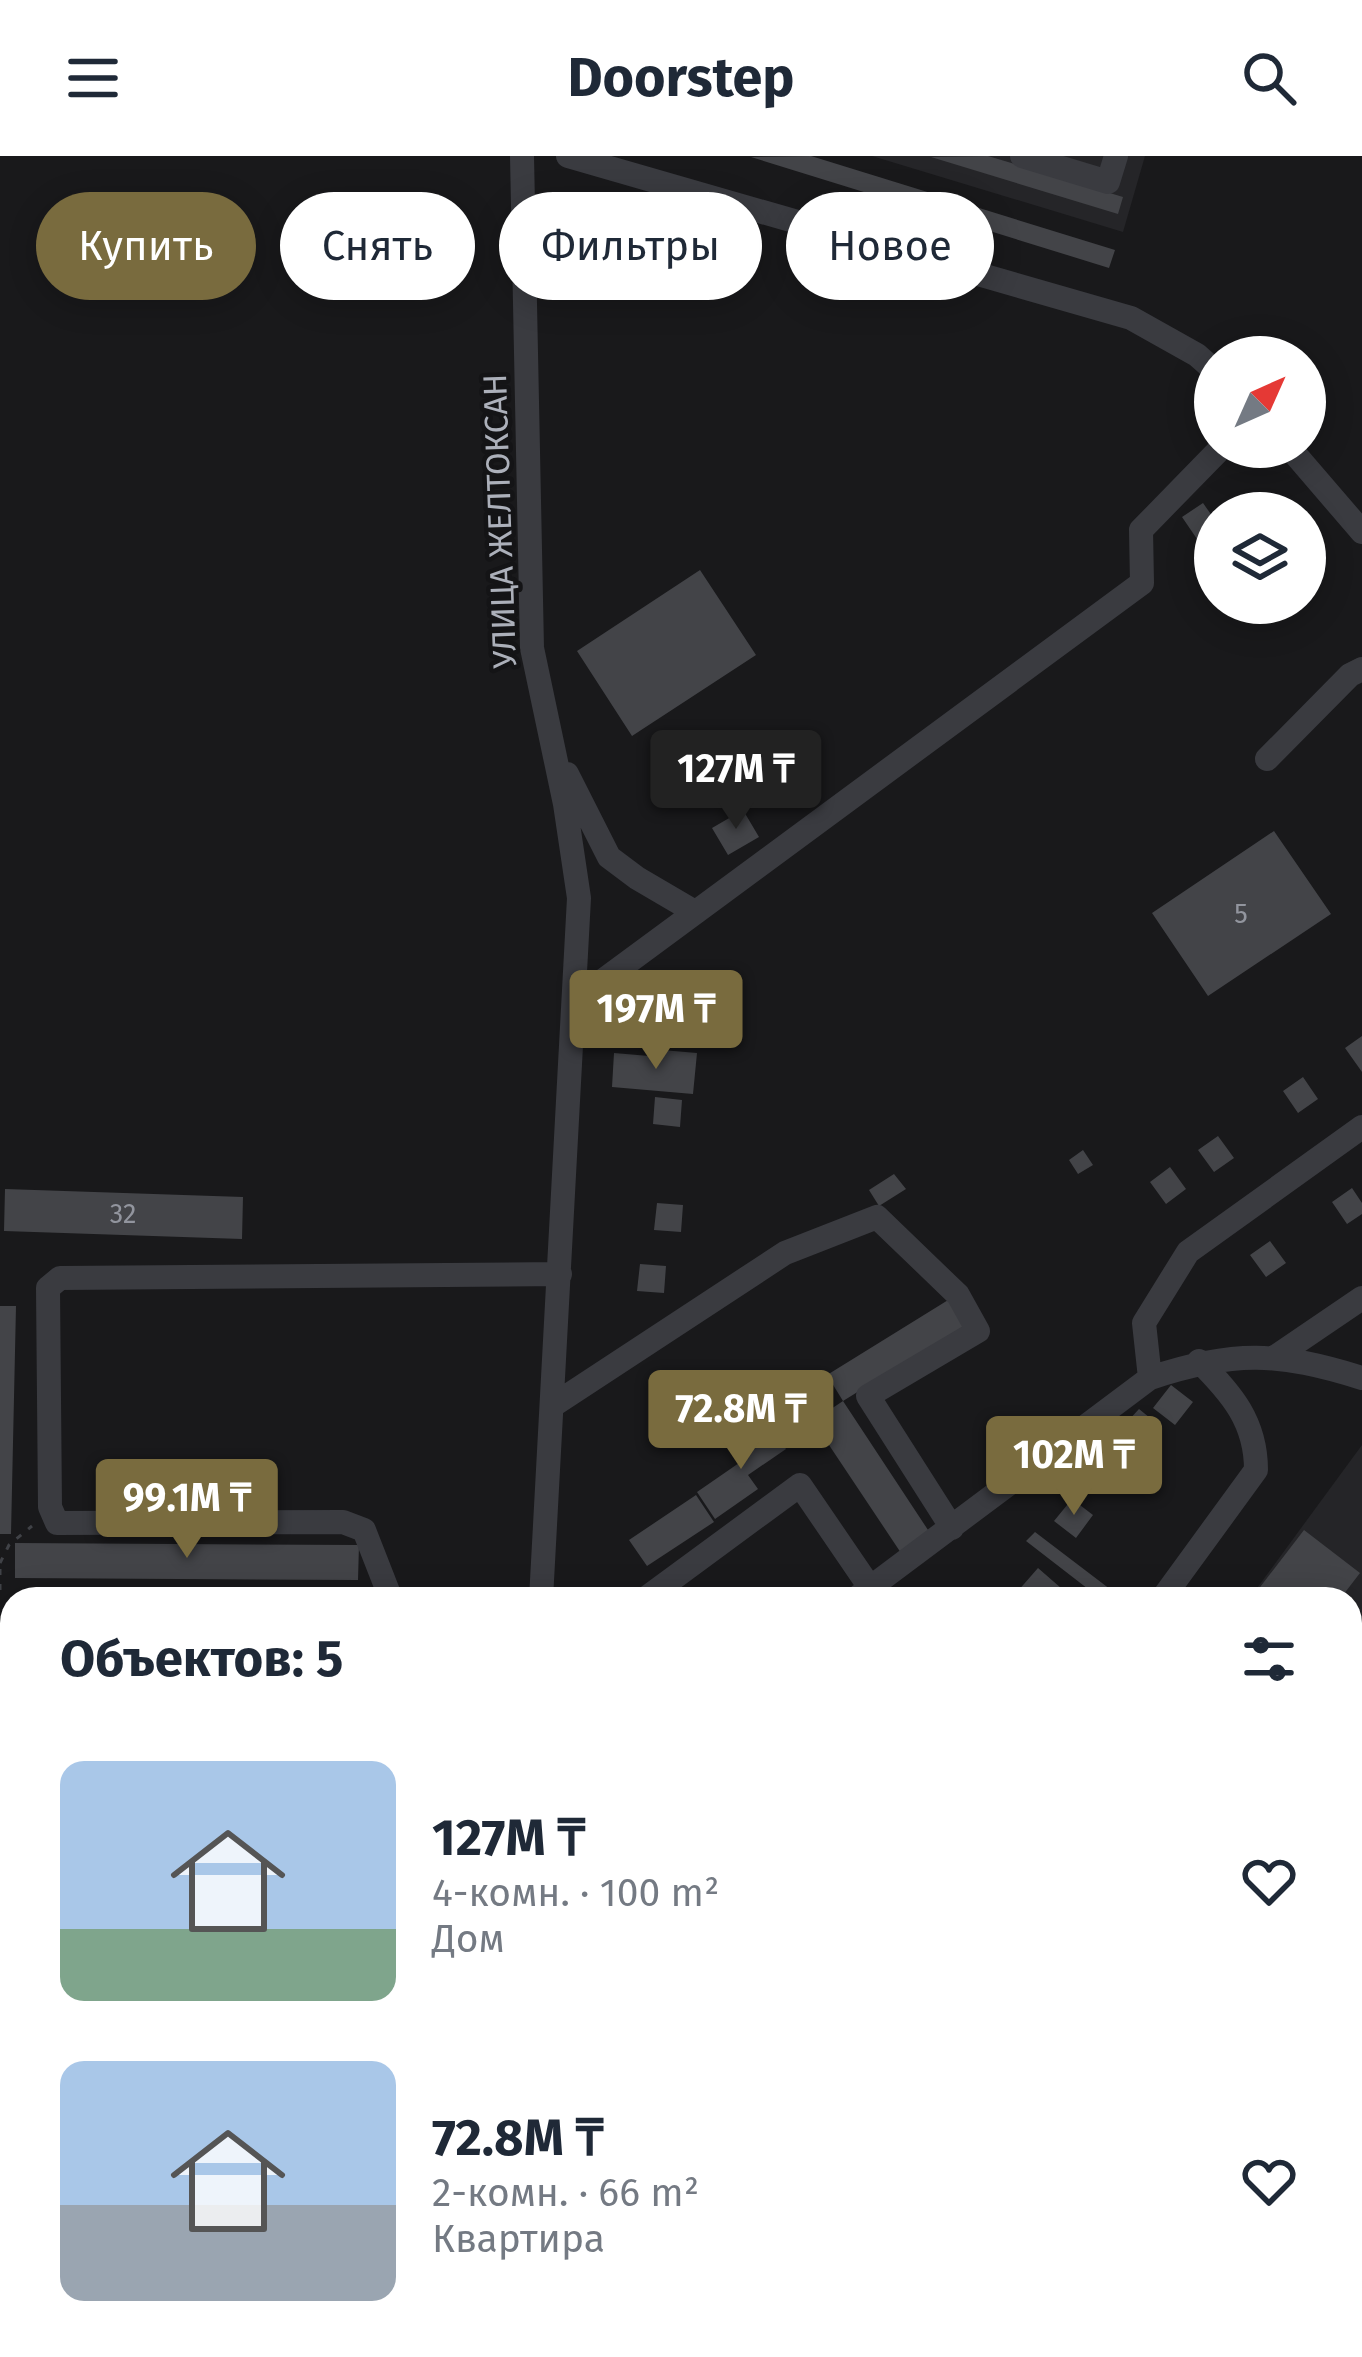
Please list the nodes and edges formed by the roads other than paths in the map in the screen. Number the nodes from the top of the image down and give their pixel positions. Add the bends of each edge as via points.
1 (522, 156) edge
2 (568, 156) edge
3 (1022, 156) edge
4 (1116, 156) edge
5 (634, 165) edge
6 (1194, 353) edge
7 (1202, 468) edge
8 (1307, 468) edge
9 (1362, 532) edge
10 (1362, 669) edge
11 (554, 751) junction
12 (1267, 759) dead end
13 (695, 912) junction
14 (574, 1002) junction
15 (1362, 1127) edge
16 (560, 1274) junction
17 (1362, 1298) edge
18 (1275, 1357) junction
19 (1199, 1361) junction
20 (1150, 1378) junction
21 (1362, 1378) edge
22 (553, 1406) junction
23 (952, 1528) junction
24 (387, 1587) edge
25 (542, 1587) edge
26 (661, 1587) edge
27 (859, 1587) edge
28 (872, 1587) edge
29 (1171, 1587) edge

1 - 11 street, УЛИЦА ЖЕЛТОКСАН via 532,648
2 - 5 street
3 - 4 street via 1108,182
5 - 6 street via 1131,318
7 - 13 street via 1142,530 1142,583
8 - 9 street
10 - 12 street
11 - 13 street via 609,856
11 - 14 street, УЛИЦА ЖЕЛТОКСАН via 579,898
13 - 14 street
14 - 16 street, УЛИЦА ЖЕЛТОКСАН
15 - 20 street via 1188,1252 1144,1324
16 - 22 street, УЛИЦА ЖЕЛТОКСАН
16 - 24 street via 52,1281 50,1507 57,1522 344,1522 364,1530
17 - 18 street
18 - 19 street
18 - 21 street
19 - 20 street
19 - 29 street via 1247,1419 1256,1470
20 - 23 street
22 - 23 street via 785,1253 877,1217 958,1294 978,1331 868,1396
22 - 25 street, УЛИЦА ЖЕЛТОКСАН
23 - 28 street
26 - 27 street via 800,1484

